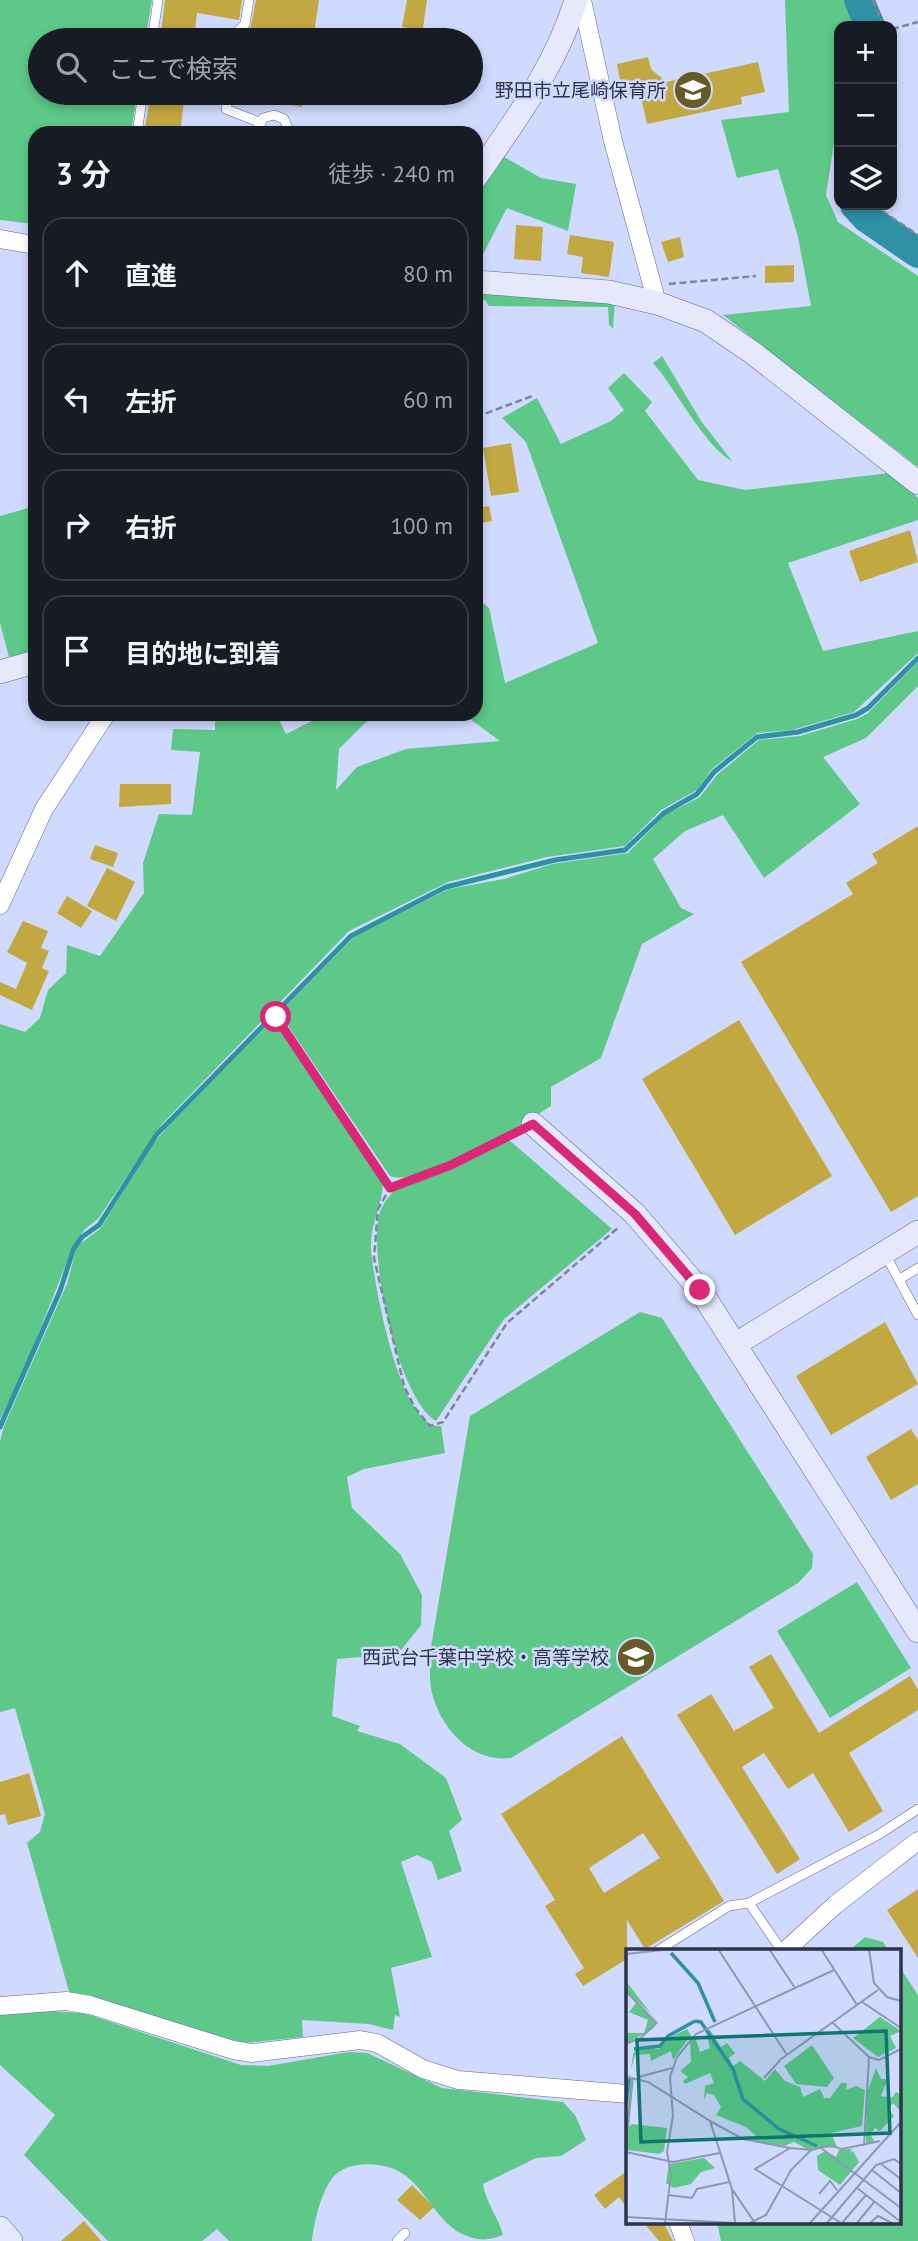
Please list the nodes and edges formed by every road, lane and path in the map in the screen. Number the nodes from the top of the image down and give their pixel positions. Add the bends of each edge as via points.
1 (158, 0) edge
2 (248, 0) edge
3 (576, 0) edge
4 (582, 0) edge
5 (873, 0) edge
6 (881, 21) edge
7 (918, 22) edge
8 (154, 28) edge
9 (241, 28) edge
10 (897, 28) edge
11 (141, 105) edge
12 (227, 105) edge
13 (259, 122) junction
14 (137, 126) edge
15 (258, 126) edge
16 (288, 126) edge
17 (483, 167) edge
18 (880, 210) edge
19 (918, 235) edge
20 (0, 239) edge
21 (28, 244) edge
22 (756, 276) dead end
23 (483, 282) edge
24 (654, 294) junction
25 (535, 395) dead end
26 (483, 414) edge
27 (918, 483) edge
28 (28, 664) edge
29 (0, 672) edge
30 (101, 721) edge
31 (0, 905) edge
32 (271, 1012) dead end
33 (533, 1124) joint
34 (390, 1188) junction
35 (635, 1214) junction
36 (918, 1232) edge
37 (884, 1253) junction
38 (918, 1268) edge
39 (900, 1279) junction
40 (918, 1315) edge
41 (736, 1344) junction
42 (918, 1631) edge
43 (918, 1809) edge
44 (918, 1840) edge
45 (749, 1903) junction
46 (660, 1949) edge
47 (782, 1949) edge
48 (785, 1949) edge
49 (0, 2006) edge
50 (626, 2094) edge
51 (679, 2224) edge
52 (0, 2228) edge
53 (405, 2233) dead end
54 (11, 2241) edge
55 (397, 2241) edge
56 (685, 2241) edge

1 - 8 lane
2 - 9 lane
3 - 17 street via 539,84
4 - 24 street
5 - 6 path
7 - 10 path
11 - 14 lane
12 - 13 lane via 226,109
13 - 15 lane
13 - 16 lane via 279,116
18 - 19 path
20 - 21 street
22 - 24 path
23 - 24 street
24 - 27 street via 753,353
25 - 26 path
28 - 29 street
30 - 31 street via 44,808
32 - 34 path
33 - 34 path via 451,1165
33 - 35 street
34 - 35 path via 378,1209 374,1258 404,1386 430,1426 443,1422 507,1324
35 - 41 street via 700,1290
36 - 37 street
37 - 39 lane
37 - 41 street
38 - 39 lane
39 - 40 lane
41 - 42 street
43 - 45 lane
44 - 48 street
45 - 46 lane via 729,1906
45 - 47 lane
49 - 50 street via 66,2001 252,2053 360,2040 377,2043 423,2069 457,2080
51 - 56 street
52 - 54 street
53 - 55 lane

